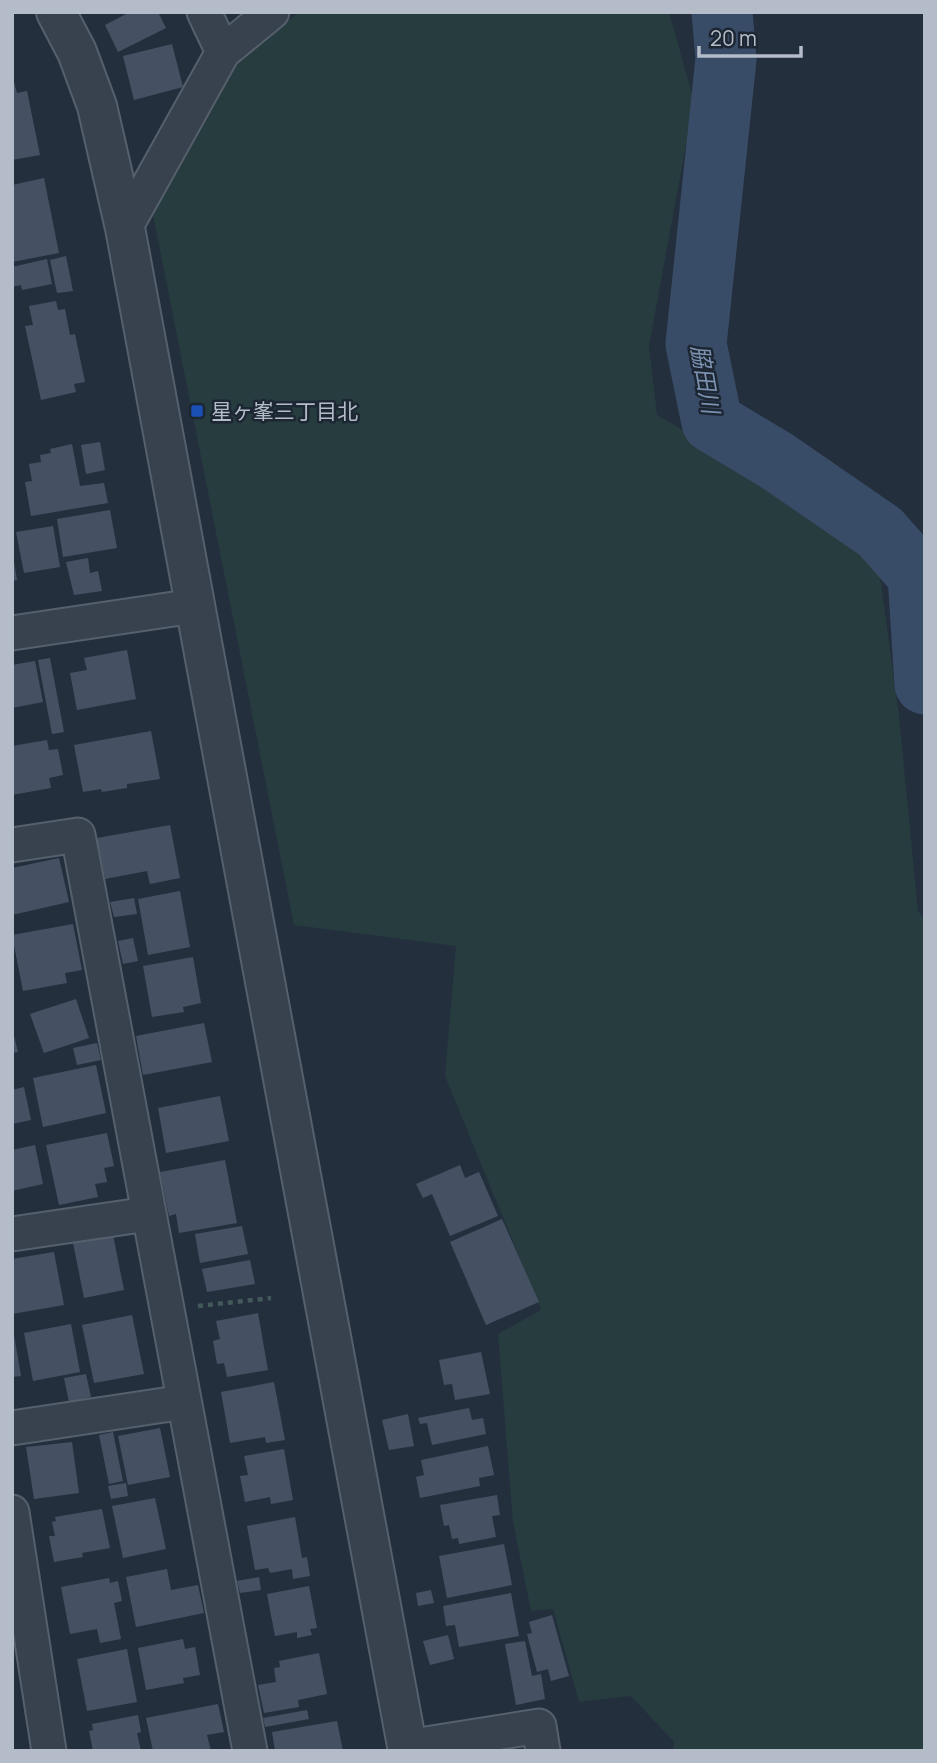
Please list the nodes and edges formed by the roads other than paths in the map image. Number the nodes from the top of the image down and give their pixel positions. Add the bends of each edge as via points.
1 (56, 12) edge
2 (204, 12) edge
3 (272, 12) edge
4 (223, 52) junction
5 (125, 228) junction
6 (194, 606) junction
7 (12, 633) edge
8 (12, 845) edge
9 (148, 1214) junction
10 (12, 1234) edge
11 (184, 1402) junction
12 (12, 1428) edge
13 (12, 1512) edge
14 (21, 1627) edge
15 (408, 1749) edge
16 (49, 1751) edge
17 (250, 1751) edge
18 (543, 1751) edge

1 - 5 street via 97,106
2 - 4 street
3 - 4 street
4 - 5 street
5 - 6 street
6 - 7 street
6 - 15 street
8 - 9 street via 78,835
9 - 10 street
9 - 11 street
11 - 12 street
11 - 17 street
13 - 14 street
14 - 16 street
15 - 18 street via 539,1726

